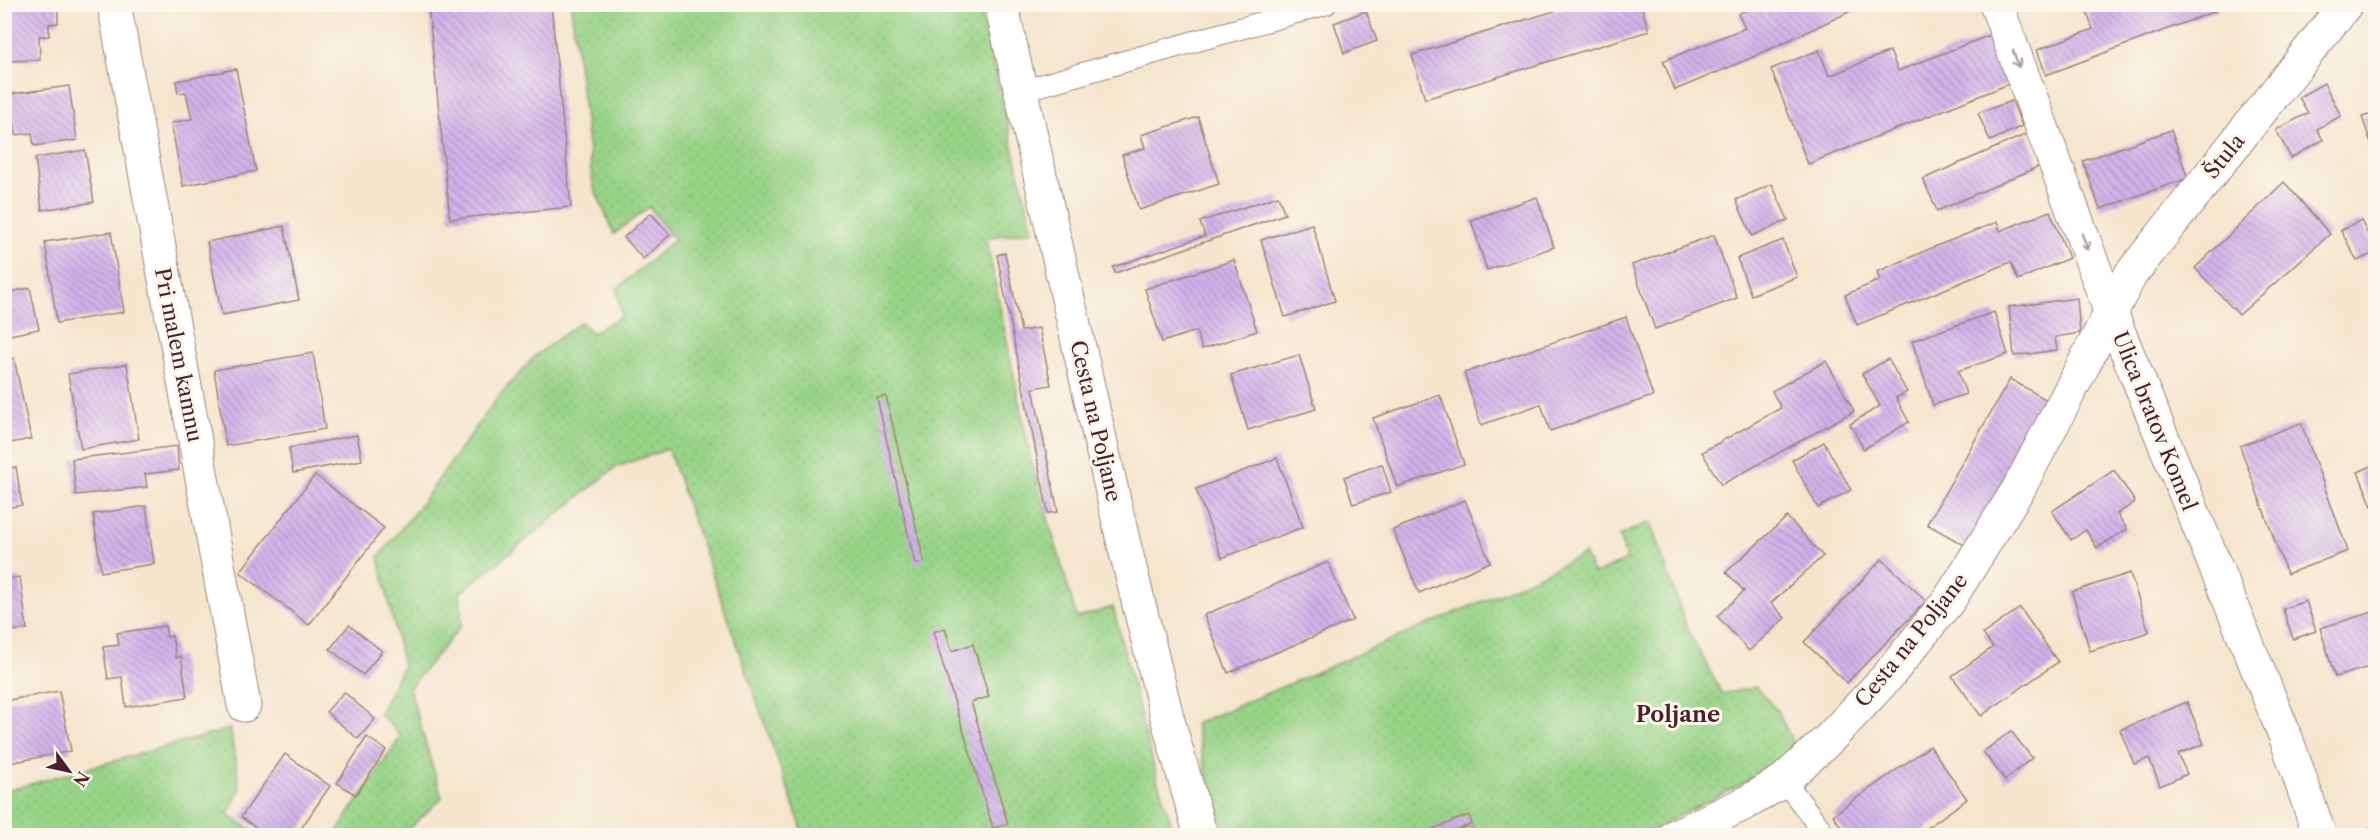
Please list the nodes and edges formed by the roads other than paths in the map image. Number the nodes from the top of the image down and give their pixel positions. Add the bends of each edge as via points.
1 (114, 4) edge
2 (1001, 4) edge
3 (1326, 4) edge
4 (1996, 4) edge
5 (2346, 4) edge
6 (1022, 91) junction
7 (2111, 313) junction
8 (244, 705) dead end
9 (1784, 780) junction
10 (1201, 836) edge
11 (1675, 836) edge
12 (1826, 836) edge
13 (2320, 836) edge

1 - 8 street, Pri malem kamnu
2 - 6 street, Cesta na Poljane
3 - 6 lane
4 -> 7 street, Ulica bratov Komel
5 - 7 street, Štula via 2150,249 2131,274
6 - 10 street, Cesta na Poljane via 1123,540
7 - 9 street, Cesta na Poljane via 2019,489 1949,600 1887,677
7 - 13 street, Ulica bratov Komel via 2286,738
9 - 11 street, Cesta na Poljane via 1746,803
9 - 12 lane

